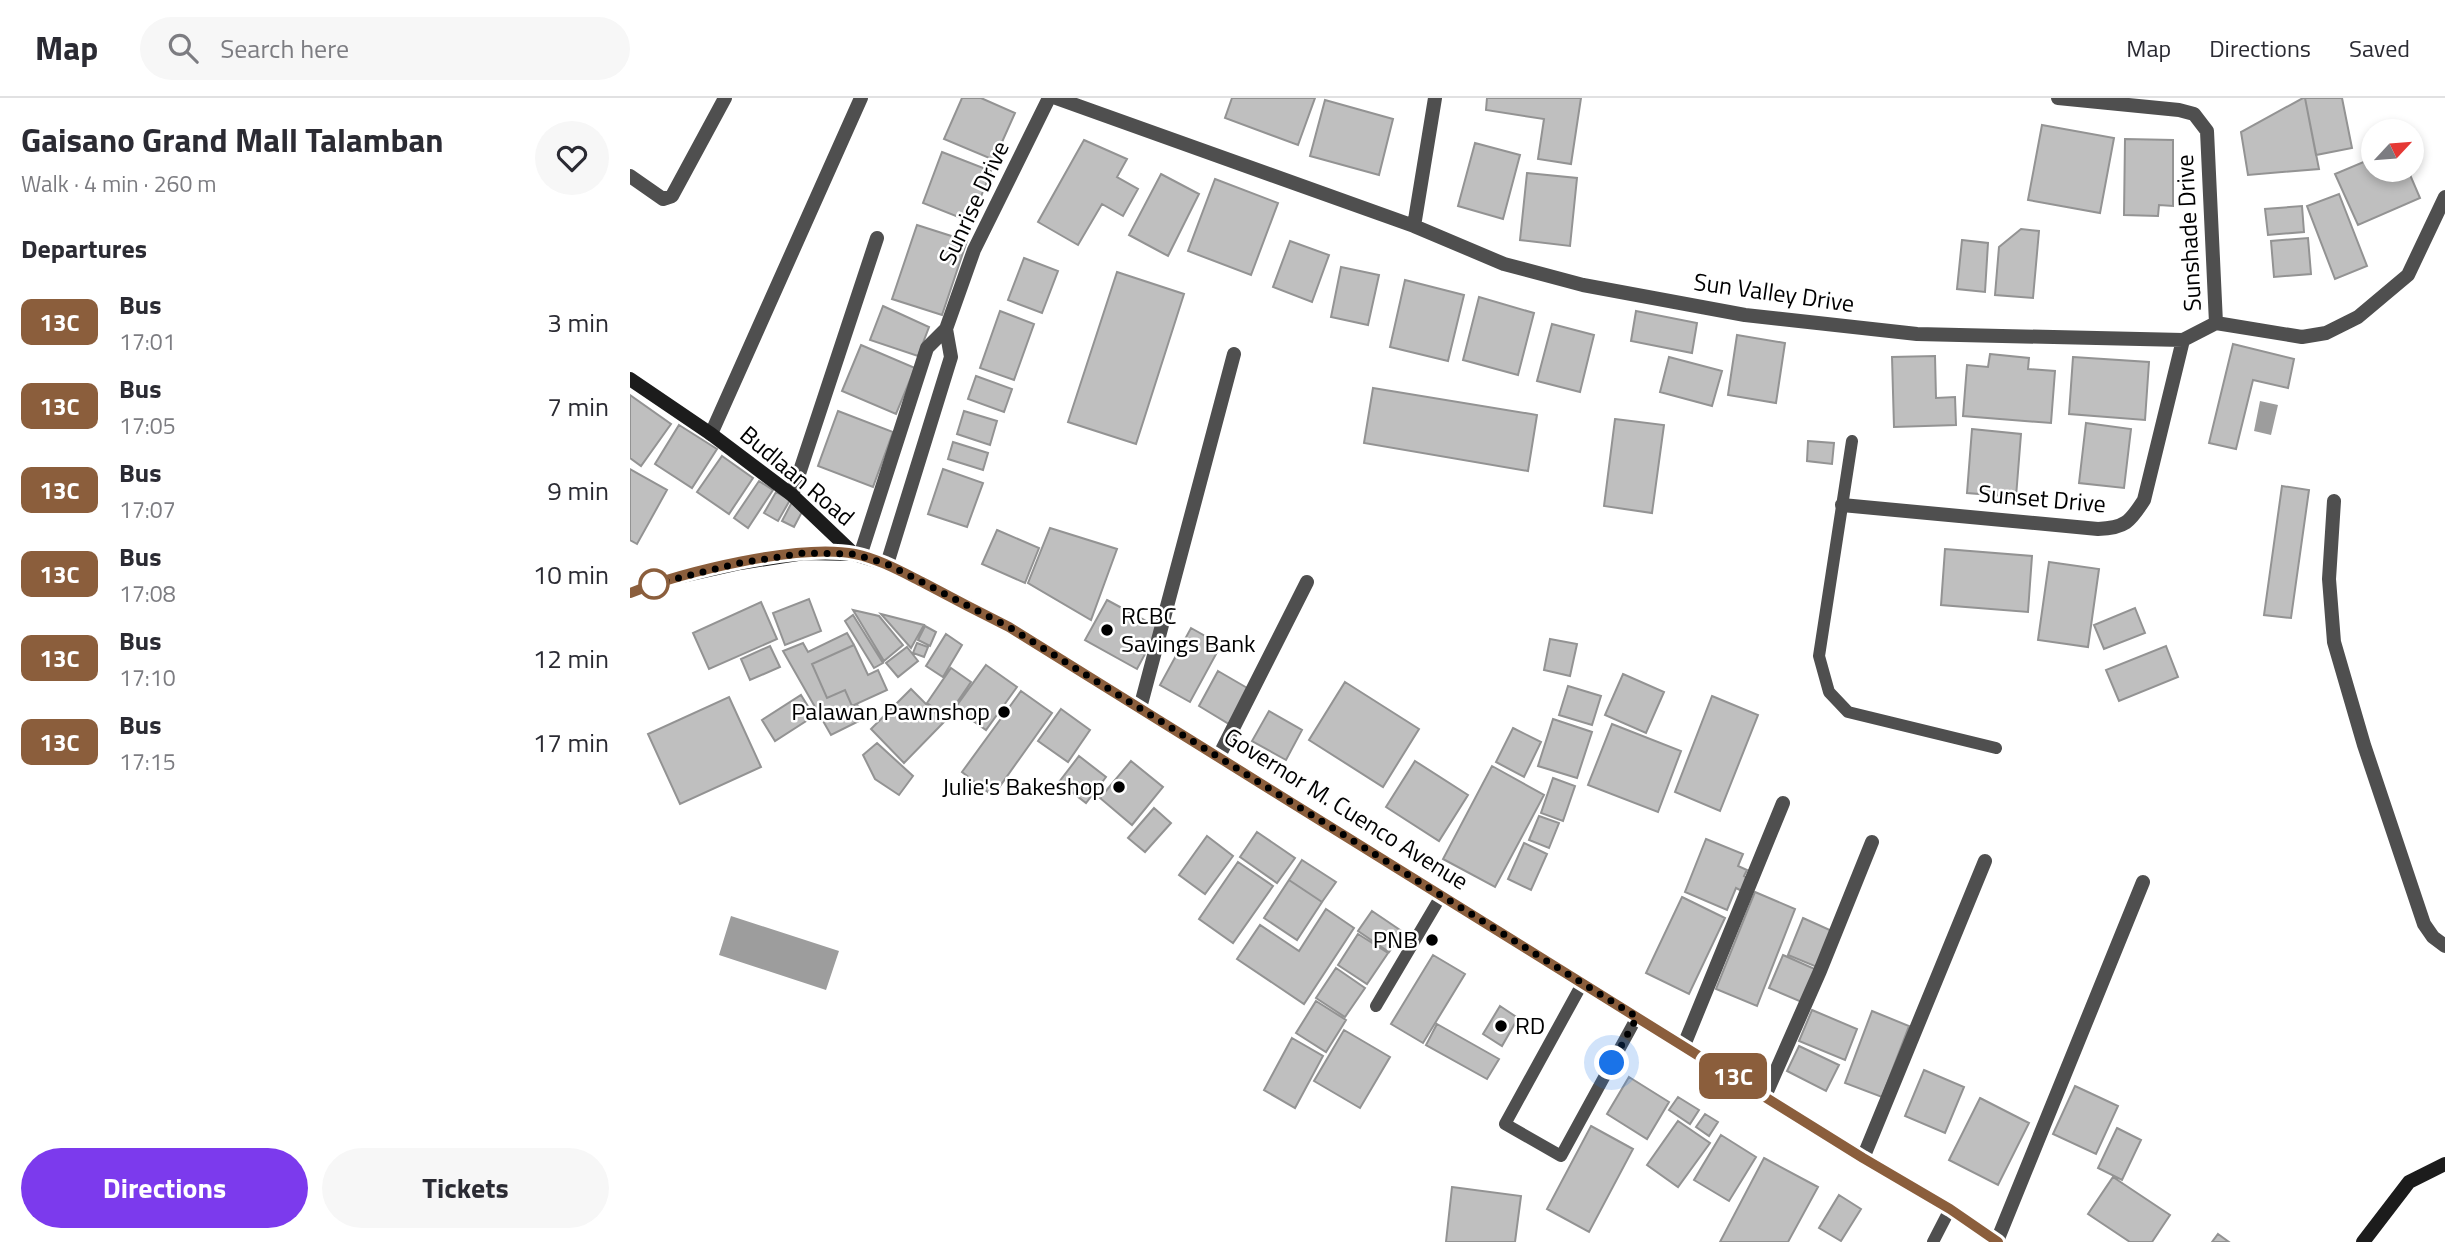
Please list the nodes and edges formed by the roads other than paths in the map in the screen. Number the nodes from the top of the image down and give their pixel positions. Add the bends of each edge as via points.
1 (725, 98) edge
2 (861, 98) edge
3 (1049, 98) edge
4 (1056, 98) edge
5 (1435, 98) edge
6 (2058, 98) edge
7 (630, 176) edge
8 (2445, 197) edge
9 (1414, 226) junction
10 (877, 238) dead end
11 (2216, 323) junction
12 (946, 329) junction
13 (2183, 340) junction
14 (1234, 354) dead end
15 (630, 379) edge
16 (710, 434) junction
17 (1852, 441) dead end
18 (792, 495) junction
19 (2334, 501) dead end
20 (1842, 505) junction
21 (857, 555) junction
22 (887, 564) junction
23 (1307, 582) dead end
24 (630, 593) edge
25 (1140, 708) junction
26 (1996, 748) dead end
27 (1219, 756) junction
28 (1783, 803) dead end
29 (1872, 842) dead end
30 (1985, 861) dead end
31 (2143, 882) dead end
32 (1441, 896) junction
33 (2445, 946) edge
34 (1582, 984) junction
35 (1376, 1006) dead end
36 (1637, 1017) junction
37 (1684, 1045) junction
38 (1765, 1096) junction
39 (1863, 1158) junction
40 (2445, 1164) edge
41 (1950, 1209) junction
42 (1933, 1242) edge
43 (1998, 1242) edge
44 (2363, 1242) edge

1 - 7 street via 672,196 663,199
2 - 16 street
3 - 12 street, Sunrise Drive via 974,250
4 - 9 street, Sun Valley Drive
5 - 9 street
6 - 11 street, Sunshade Drive via 2179,110 2194,114 2207,131
8 - 11 street via 2408,275 2358,317 2326,333 2302,337
9 - 13 street, Sun Valley Drive via 1504,264 1583,285 1745,315 1917,334
10 - 18 street
11 - 13 street, Sun Valley Drive
12 - 21 street, Sunrise Drive via 928,348
12 - 22 street, Sunrise Drive via 951,357
13 - 20 street, Sunset Drive via 2144,500 2131,520 2116,528
14 - 25 street
15 - 16 main road, Budlaan Road
16 - 18 main road, Budlaan Road
17 - 20 lane
18 - 21 main road, Budlaan Road
19 - 33 street via 2329,579 2334,642 2424,925
20 - 26 lane via 1819,656 1829,692 1848,712
21 - 22 main road, Governor M. Cuenco Avenue
21 - 24 main road, Governor M. Cuenco Avenue via 804,553 740,563 660,581
22 - 25 main road, Governor M. Cuenco Avenue via 1009,627
23 - 27 street
25 - 27 main road, Governor M. Cuenco Avenue
27 - 32 main road, Governor M. Cuenco Avenue
28 - 37 street
29 - 38 street
30 - 39 street
31 - 43 street
32 - 34 main road, Governor M. Cuenco Avenue
32 - 35 lane
34 - 36 main road, Governor M. Cuenco Avenue
34 - 36 lane via 1505,1124 1562,1156
36 - 37 main road, Governor M. Cuenco Avenue
37 - 38 main road, Governor M. Cuenco Avenue
38 - 39 main road, Governor M. Cuenco Avenue
39 - 41 main road, Governor M. Cuenco Avenue
40 - 44 main road via 2409,1182
41 - 42 lane
41 - 43 main road, Governor M. Cuenco Avenue

